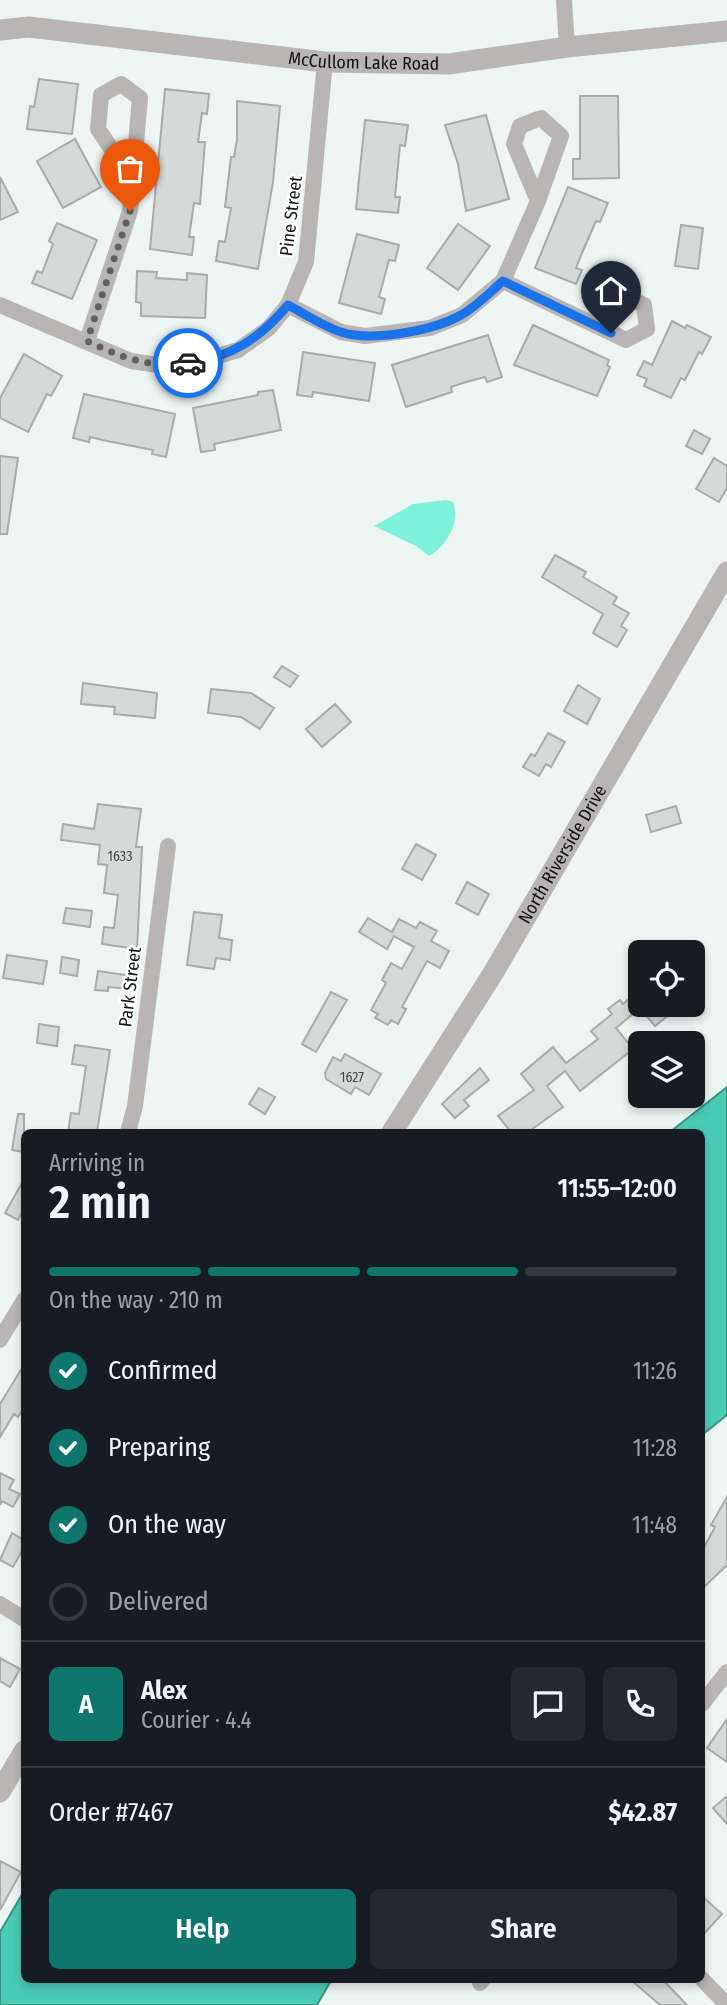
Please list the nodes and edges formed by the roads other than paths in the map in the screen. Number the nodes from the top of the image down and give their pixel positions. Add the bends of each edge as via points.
1 (564, 0) edge
2 (0, 30) edge
3 (727, 31) edge
4 (567, 47) junction
5 (325, 62) junction
6 (133, 181) junction
7 (538, 201) junction
8 (503, 281) junction
9 (288, 305) junction
10 (0, 306) edge
11 (596, 326) dead end
12 (87, 341) junction
13 (727, 572) edge
14 (168, 846) dead end
15 (129, 1129) edge
16 (394, 1129) edge
17 (21, 1305) edge
18 (0, 1340) edge
19 (0, 1604) edge
20 (21, 1617) edge
21 (727, 1672) edge
22 (705, 1700) edge
23 (21, 1756) edge
24 (0, 1792) edge
25 (705, 1982) edge
26 (727, 2005) edge

1 - 4 street
2 - 5 street, McCullom Lake Road via 29,27
3 - 4 street, McCullom Lake Road
4 - 5 street, McCullom Lake Road via 449,64
5 - 9 street, Pine Street via 306,262
6 - 6 street via 140,97 121,84 101,96 98,130
6 - 12 street via 130,211
7 - 7 street via 561,136 541,118 520,125 514,144
7 - 8 street
8 - 9 street via 462,315 429,328 365,336 341,332
8 - 11 street
9 - 12 street, Pine Street via 269,328 238,350 198,362 165,366 131,361
10 - 12 street, Pine Street
13 - 16 street, North Riverside Drive via 492,975
14 - 15 street, Park Street
17 - 18 street
19 - 20 street
21 - 22 street
23 - 24 street
25 - 26 street

